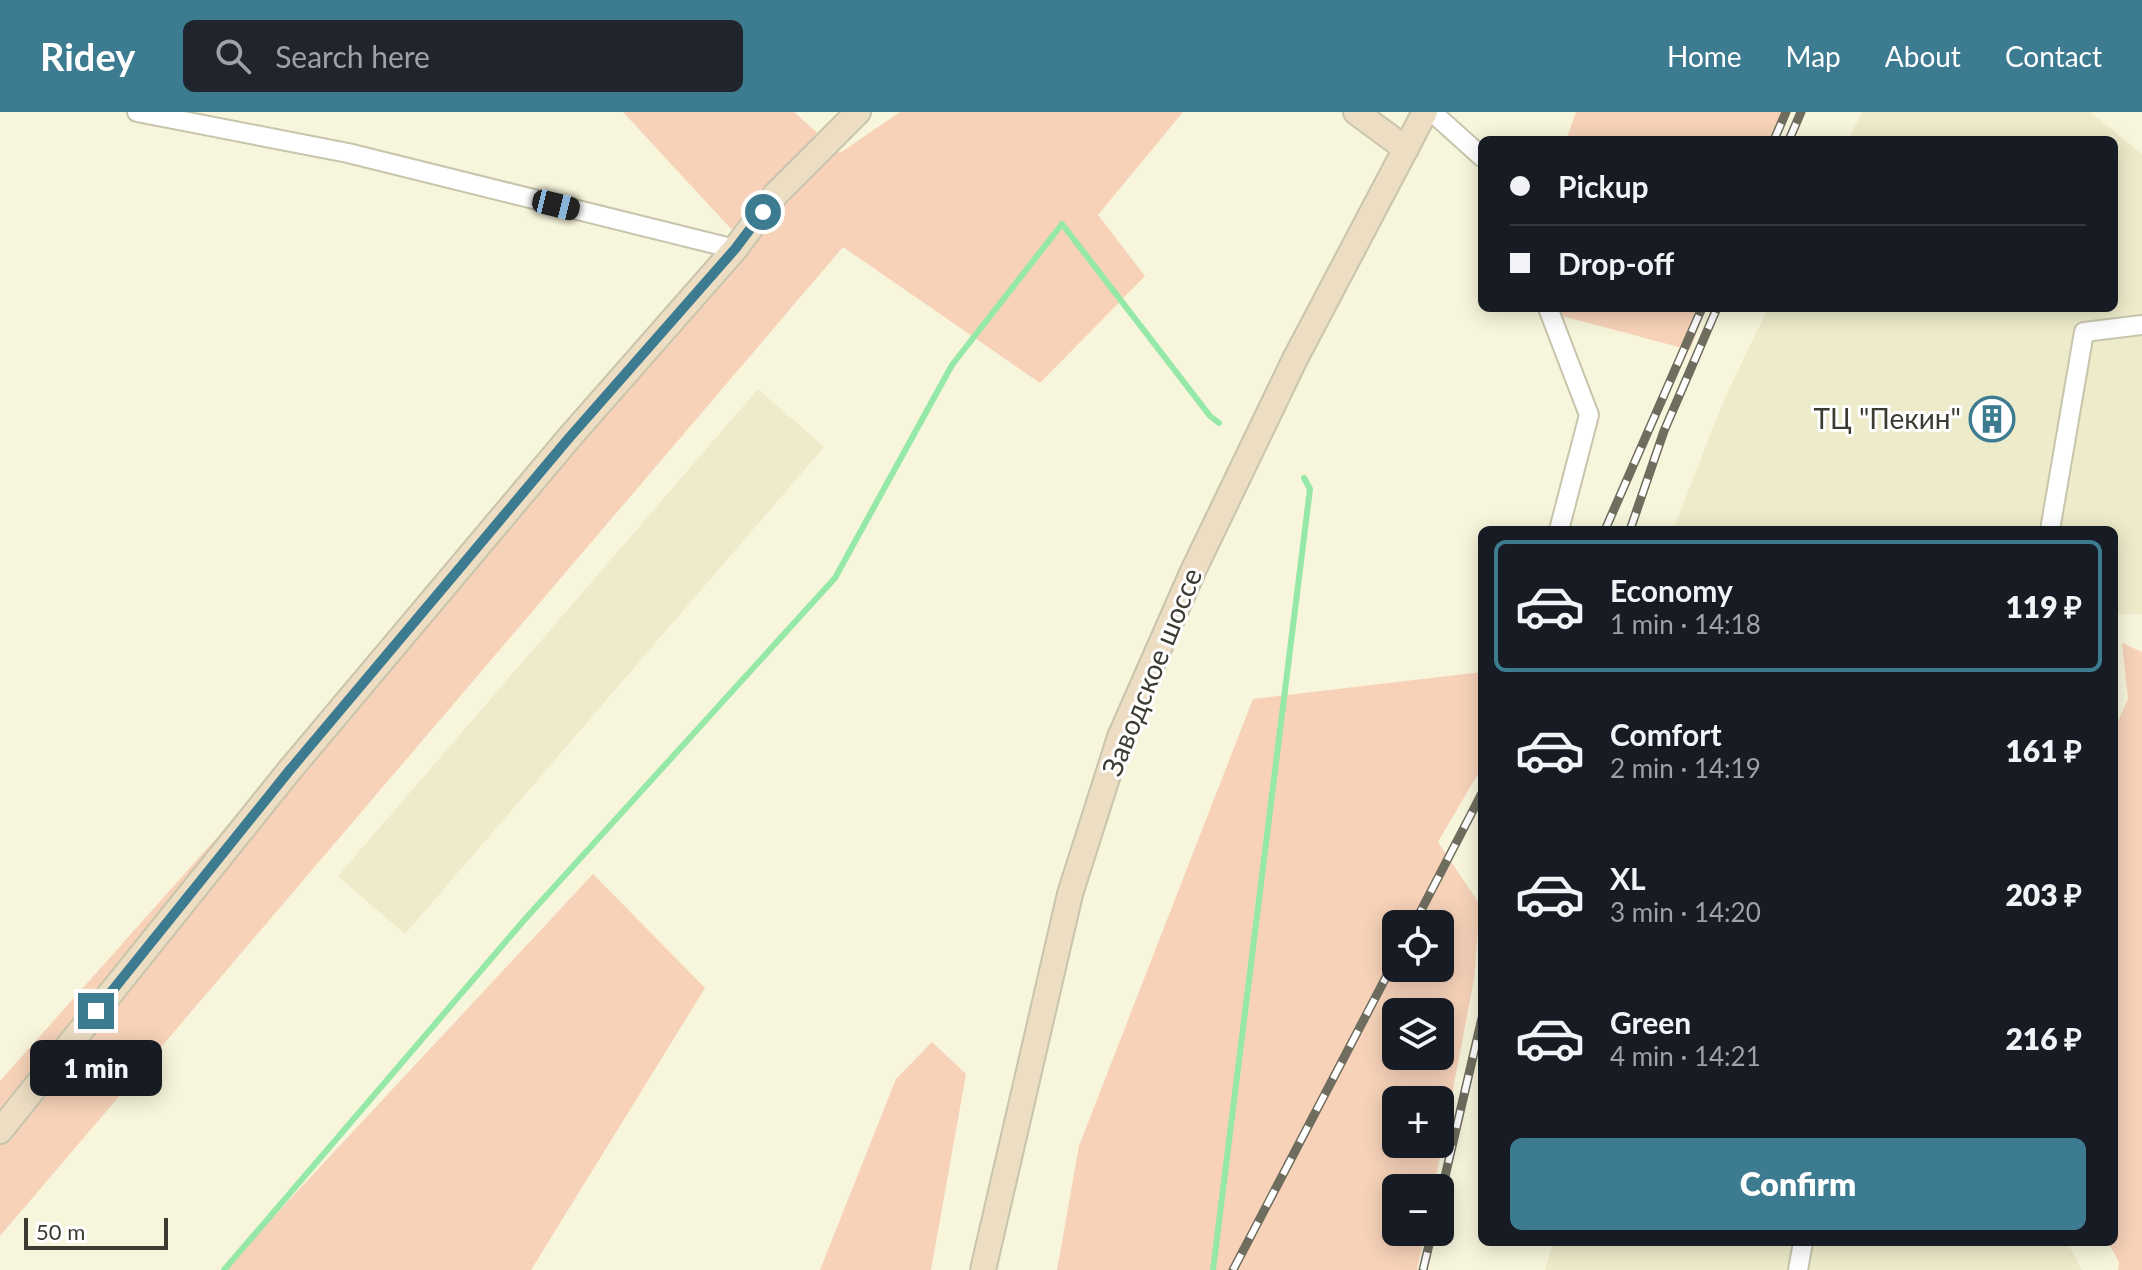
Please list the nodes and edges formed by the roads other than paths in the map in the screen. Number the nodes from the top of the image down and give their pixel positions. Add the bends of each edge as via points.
1 (137, 112) edge
2 (858, 112) edge
3 (1356, 112) edge
4 (1425, 112) edge
5 (1432, 112) edge
6 (1406, 149) junction
7 (1478, 153) edge
8 (735, 249) junction
9 (1550, 312) edge
10 (2142, 325) edge
11 (1560, 526) edge
12 (2051, 526) edge
13 (0, 1131) edge
14 (1802, 1246) edge
15 (983, 1270) edge
16 (1798, 1270) edge

1 - 8 street via 348,153
2 - 8 street via 776,194
3 - 6 street
4 - 6 street, Заводское шоссе
5 - 7 street
6 - 15 street, Заводское шоссе via 1282,387 1120,737 1070,894
8 - 13 street via 299,759
9 - 11 street via 1589,415
10 - 12 street via 2084,332
14 - 16 street

